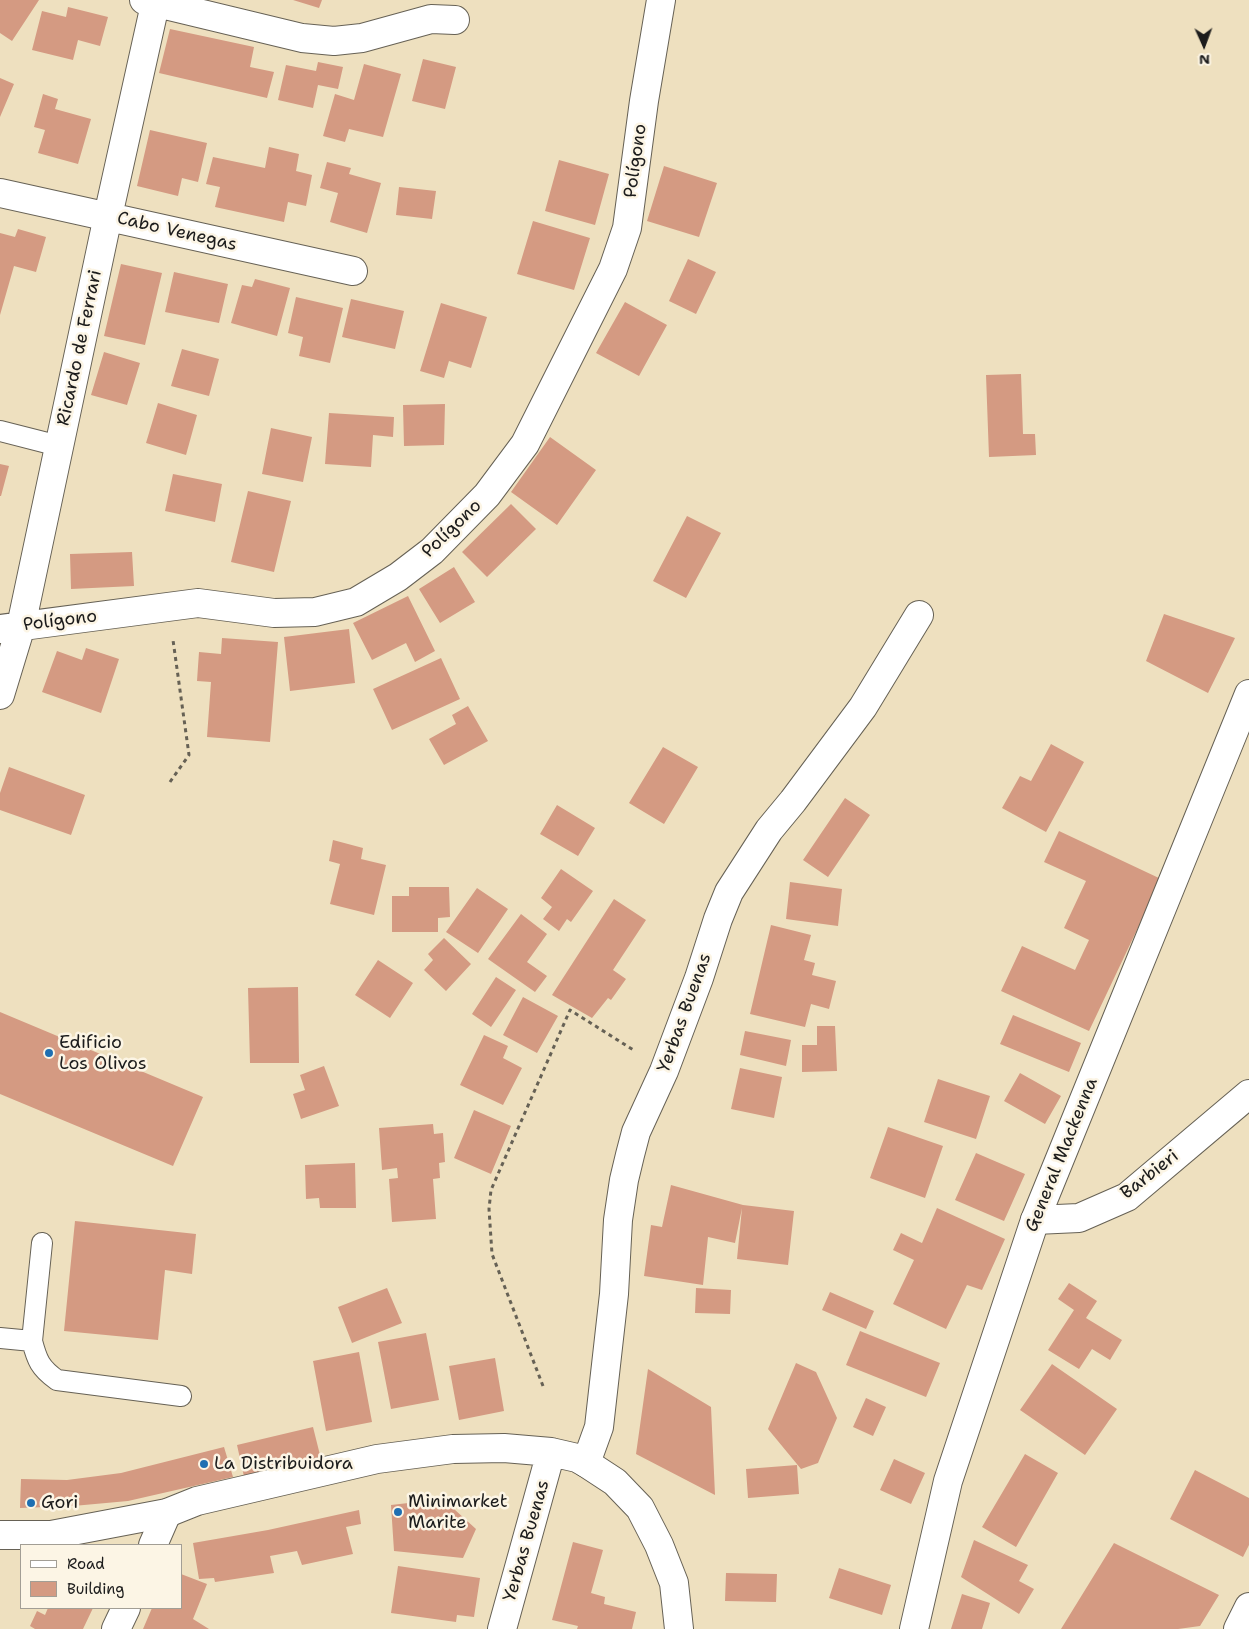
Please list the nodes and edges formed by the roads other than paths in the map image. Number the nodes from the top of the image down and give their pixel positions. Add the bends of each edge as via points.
1 (662, 0) edge
2 (152, 1) edge
3 (455, 20) dead end
4 (0, 193) edge
5 (108, 216) junction
6 (353, 271) dead end
7 (0, 431) edge
8 (59, 446) junction
9 (919, 615) dead end
10 (10, 627) edge
11 (1249, 694) edge
12 (0, 695) edge
13 (1249, 1094) edge
14 (1035, 1220) junction
15 (42, 1243) dead end
16 (0, 1338) edge
17 (32, 1341) junction
18 (181, 1396) dead end
19 (551, 1452) junction
20 (586, 1463) junction
21 (167, 1513) junction
22 (0, 1536) edge
23 (153, 1544) edge
24 (1249, 1607) edge
25 (126, 1609) edge
26 (116, 1629) edge
27 (502, 1629) edge
28 (679, 1629) edge
29 (914, 1629) edge
30 (1238, 1629) edge

1 - 10 street, Polígono via 644,100 627,228 613,269 524,444 487,495 432,551 398,577 356,602 316,612 274,613 198,604
2 - 3 street via 302,38 334,41 362,38 431,19
2 - 5 street, Ricardo de Ferrari
4 - 5 street, Cabo Venegas
5 - 6 street, Cabo Venegas
5 - 8 street, Ricardo de Ferrari
7 - 8 lane
8 - 10 street, Ricardo de Ferrari
9 - 20 street, Yerbas Buenas via 863,706 769,830 730,892 718,919 664,1070 636,1132 624,1180 599,1427
10 - 12 street, Ricardo de Ferrari
11 - 14 street, General Mackenna
13 - 14 street, Barbieri via 1126,1196 1079,1218
14 - 29 street, General Mackenna via 948,1481
15 - 17 lane
16 - 17 lane
17 - 18 lane via 45,1372 57,1380
19 - 20 street
19 - 21 street via 504,1448 453,1449 377,1460 197,1501
19 - 27 street, Yerbas Buenas
20 - 28 street via 615,1482 640,1508 674,1583
21 - 22 street via 52,1535
21 - 23 street
24 - 30 street
25 - 26 street

